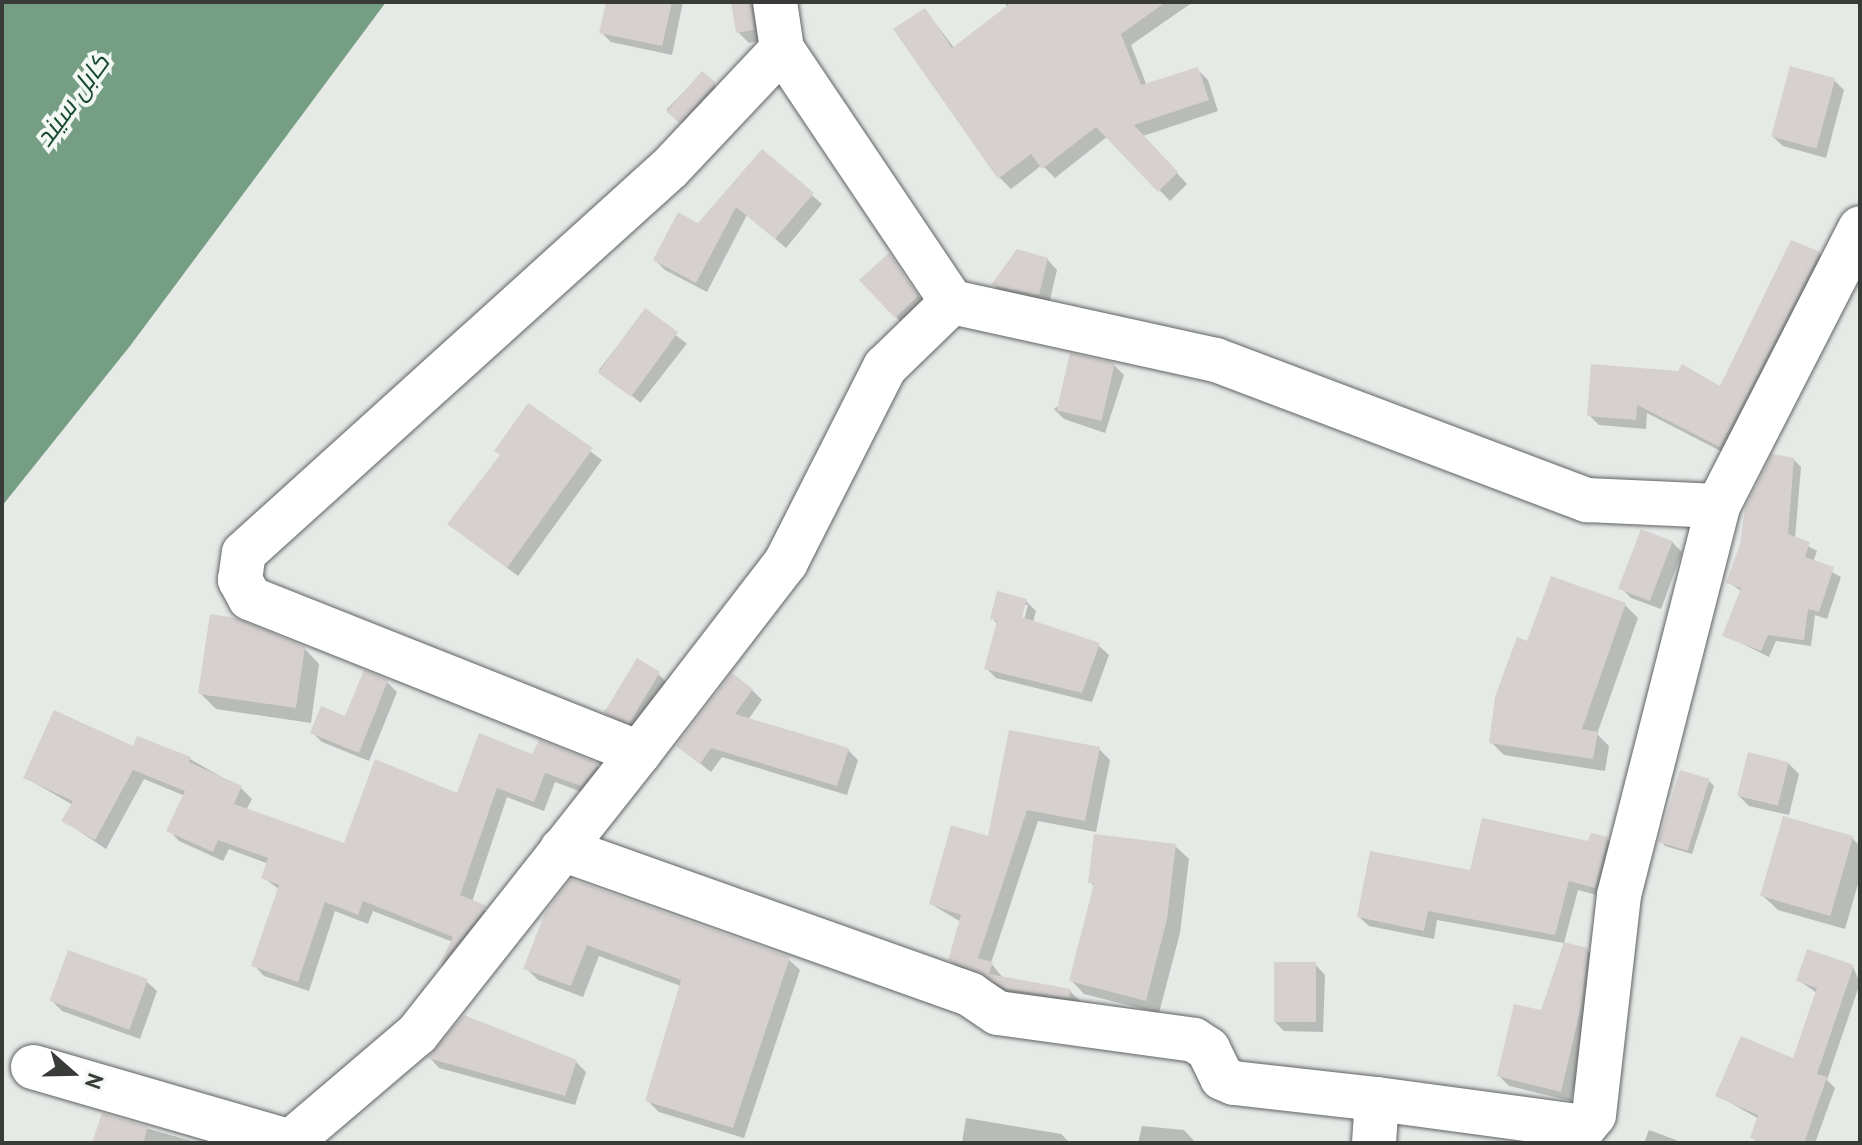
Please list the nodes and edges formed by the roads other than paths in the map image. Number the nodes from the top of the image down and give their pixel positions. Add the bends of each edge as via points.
1 (775, 2) edge
2 (782, 49) junction
3 (1860, 228) edge
4 (952, 302) junction
5 (1718, 506) junction
6 (639, 753) junction
7 (562, 849) junction
8 (33, 1067) dead end
9 (1377, 1099) junction
10 (291, 1142) edge
11 (1374, 1143) edge

1 - 2 street
2 - 4 street
2 - 6 street via 670,168 244,553 240,580 250,598
3 - 5 street
4 - 5 street via 1216,360 1587,500
4 - 6 street via 885,367 786,562
5 - 9 street via 1619,895 1591,1122 1577,1126
6 - 7 street
7 - 9 street via 927,978 971,995 998,1013 1194,1040 1208,1049 1222,1078 1234,1083
7 - 10 street via 417,1034
8 - 10 street
9 - 11 street

